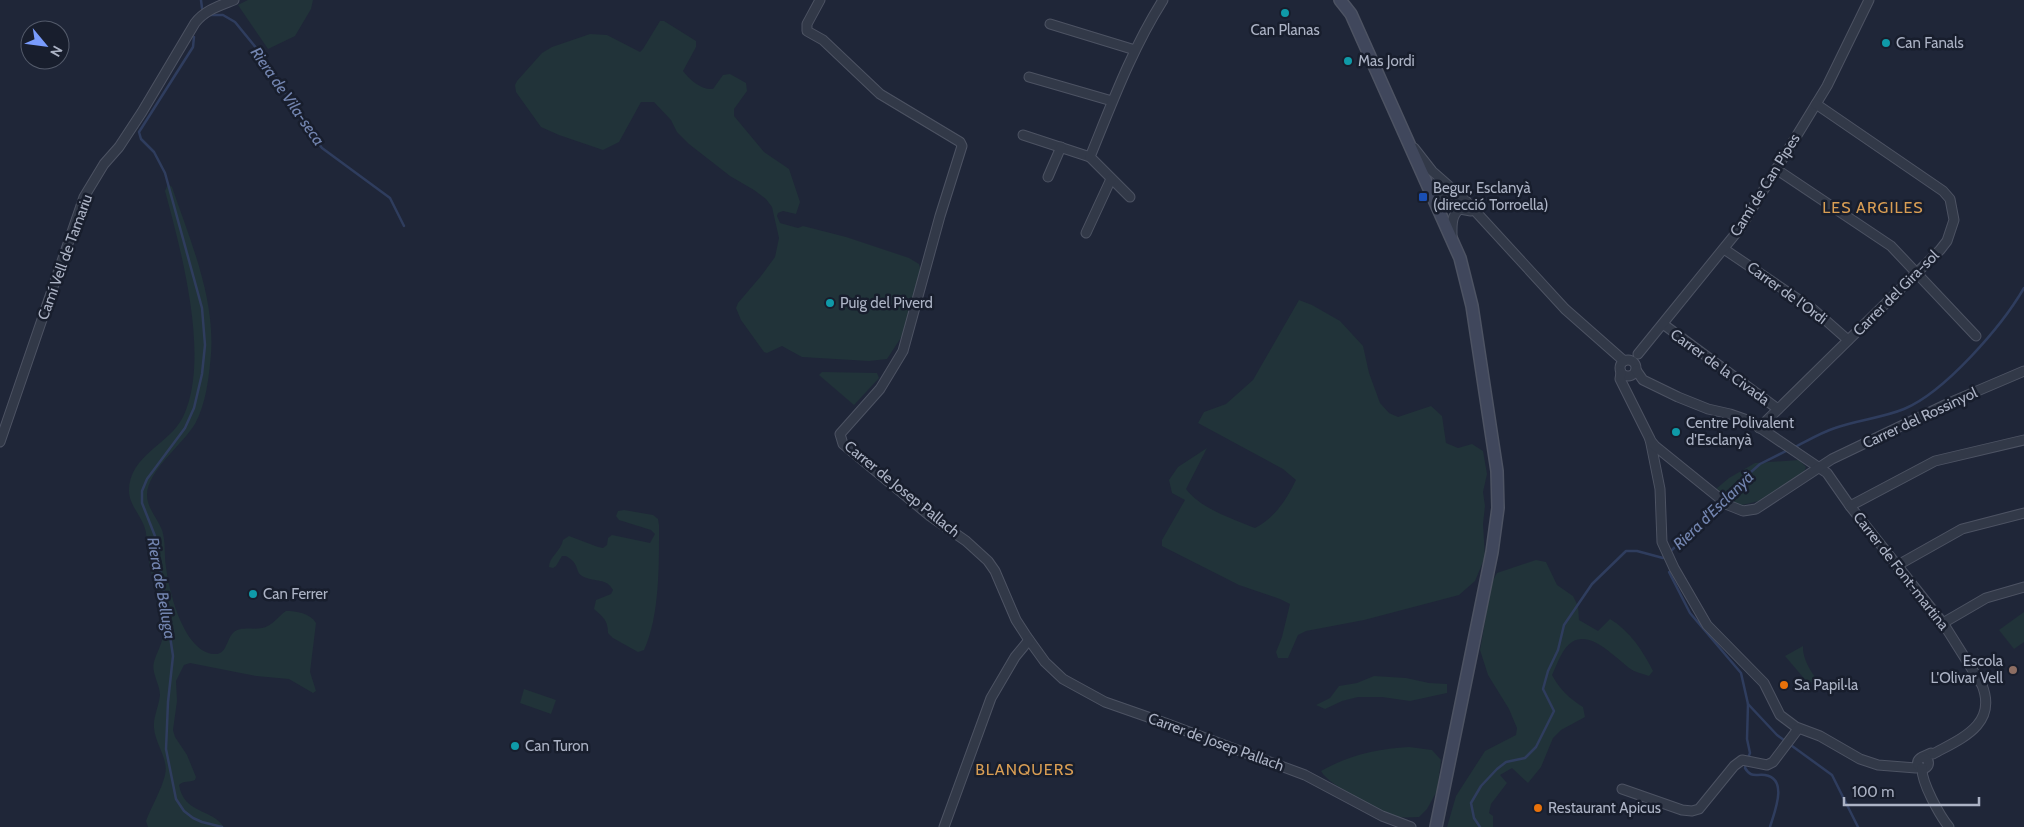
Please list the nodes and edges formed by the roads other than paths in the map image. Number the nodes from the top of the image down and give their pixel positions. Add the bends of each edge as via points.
1 (234, 0) edge
2 (820, 0) edge
3 (1163, 0) edge
4 (1340, 0) edge
5 (1869, 0) edge
6 (1050, 24) dead end
7 (1135, 50) junction
8 (1029, 77) dead end
9 (1112, 101) junction
10 (1816, 104) junction
11 (1023, 134) dead end
12 (1404, 134) junction
13 (1061, 147) junction
14 (1090, 157) junction
15 (1776, 169) junction
16 (1048, 177) dead end
17 (1111, 179) junction
18 (1424, 180) junction
19 (1449, 187) junction
20 (1438, 194) junction
21 (1130, 197) dead end
22 (1437, 209) junction
23 (1476, 213) junction
24 (1086, 233) dead end
25 (1452, 242) junction
26 (1724, 249) junction
27 (1917, 273) junction
28 (1663, 324) junction
29 (1976, 336) dead end
30 (1848, 340) junction
31 (1638, 354) junction
32 (1623, 365) junction
33 (1637, 368) junction
34 (2024, 371) edge
35 (1778, 409) junction
36 (1759, 428) junction
37 (1650, 439) junction
38 (2024, 440) edge
39 (0, 442) edge
40 (1667, 455) junction
41 (1656, 468) junction
42 (1818, 468) junction
43 (1850, 506) junction
44 (2024, 513) edge
45 (1898, 565) junction
46 (2024, 587) edge
47 (1943, 623) junction
48 (1029, 640) junction
49 (1798, 729) junction
50 (1925, 762) junction
51 (1622, 789) dead end
52 (944, 827) edge
53 (1411, 827) edge
54 (1436, 827) edge
55 (1949, 827) edge

1 - 39 street, Camí Vell de Tamariu via 208,10 195,23 142,112 88,190
2 - 48 street, Carrer de Josep Pallach via 807,24 807,31 823,40 880,94 962,146 903,350 880,389 840,434 841,439 874,470 988,561
3 - 7 street
4 - 12 street via 1351,14
5 - 10 street, Camí de Can Pipes
6 - 7 street
7 - 9 street
8 - 9 street
9 - 14 street
10 - 15 street, Camí de Can Pipes
10 - 27 street, Carrer del Gira-sol via 1933,182 1950,200 1954,220 1947,241
11 - 13 street
12 - 18 street
12 - 19 street via 1432,171
13 - 14 street
13 - 16 street
14 - 17 street
15 - 26 street, Camí de Can Pipes
15 - 27 street via 1891,246
17 - 21 street
17 - 24 street
18 - 20 street
18 - 22 street
19 - 20 street
19 - 23 street
20 - 22 street
20 - 23 street via 1462,203
22 - 25 street
23 - 25 street via 1460,209 1456,212
23 - 32 street via 1565,309
25 - 54 street via 1460,258 1472,306 1497,471 1498,508 1492,552
26 - 28 street, Camí de Can Pipes
26 - 30 street, Carrer de l'Ordi via 1814,310
27 - 29 street
27 - 30 street, Carrer del Gira-sol
28 - 31 street, Camí de Can Pipes
28 - 35 street, Carrer de la Civada
30 - 35 street, Carrer del Gira-sol
31 - 32 street, Camí de Can Pipes
31 - 33 street
32 - 33 street via 1632,360
32 - 33 street via 1624,376 1635,374
32 - 37 street via 1620,379
33 - 36 street, Carrer de Font-martina via 1648,383 1708,409 1742,418
34 - 42 street, Carrer del Rossinyol via 1949,403
35 - 36 street, Carrer del Gira-sol
36 - 42 street, Carrer de Font-martina
37 - 40 street
37 - 41 street
38 - 43 street via 1935,461
40 - 41 street via 1657,456
40 - 42 street, Carrer del Rossinyol via 1727,504 1743,511 1756,508
41 - 49 street via 1660,531 1665,550 1690,598 1707,625 1764,683 1780,715
42 - 43 street, Carrer de Font-martina via 1833,480
43 - 45 street, Carrer de Font-martina
44 - 45 street via 1962,529
45 - 47 street, Carrer de Font-martina
46 - 47 street via 1986,598
47 - 50 street, Carrer de Font-martina via 1982,685 1985,701 1973,730
48 - 52 street via 991,698
48 - 53 street, Carrer de Josep Pallach via 1063,679 1105,702 1297,772 1382,816
49 - 50 street via 1820,736 1860,759 1878,765 1916,768
49 - 51 street via 1773,762 1767,765 1748,760 1734,766 1699,809 1682,810
50 - 55 street via 1922,774

